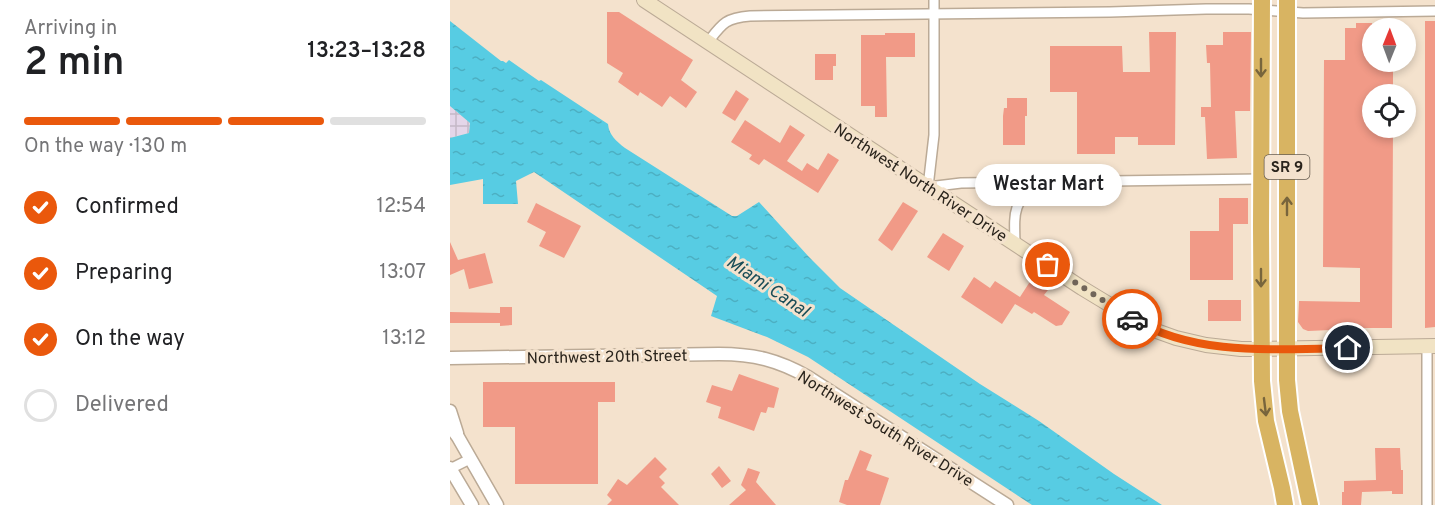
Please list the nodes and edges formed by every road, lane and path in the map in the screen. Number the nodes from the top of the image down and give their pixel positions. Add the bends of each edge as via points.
1 (644, 0) edge
2 (934, 0) edge
3 (1262, 5) edge
4 (1287, 6) edge
5 (1435, 11) edge
6 (934, 13) junction
7 (708, 42) junction
8 (1261, 179) junction
9 (1038, 181) junction
10 (928, 187) junction
11 (1015, 243) junction
12 (1431, 346) edge
13 (1262, 349) junction
14 (1287, 349) junction
15 (763, 357) joint
16 (454, 360) edge
17 (450, 411) edge
18 (450, 426) edge
19 (458, 437) junction
20 (470, 459) junction
21 (450, 468) edge
22 (472, 505) edge
23 (497, 505) edge
24 (1007, 505) edge
25 (1285, 505) edge
26 (1310, 505) edge
27 (1427, 505) edge

1 - 7 main road, Northwest North River Drive
2 - 6 street
3 - 4 street
3 - 6 street
3 -> 8 highway, SR 9
4 - 5 street
14 -> 4 highway, SR 9
6 - 7 street via 742,16 722,24
6 - 10 street via 934,135
7 - 10 main road, Northwest North River Drive
8 - 9 street
8 -> 13 highway, SR 9
9 - 10 street
9 - 11 street via 1018,204
10 - 11 main road, Northwest North River Drive
11 - 13 main road, Northwest North River Drive via 1148,328 1206,345
12 - 14 main road
12 - 27 street
13 - 14 main road
13 -> 25 highway, SR 9 via 1264,406
14 - 26 highway, SR 9 via 1290,411
15 - 16 street, Northwest 20th Street via 720,354
15 - 24 street, Northwest South River Drive via 808,377
17 - 19 street
18 - 19 street
19 - 20 street
20 - 21 street
20 - 23 street
21 - 22 street

